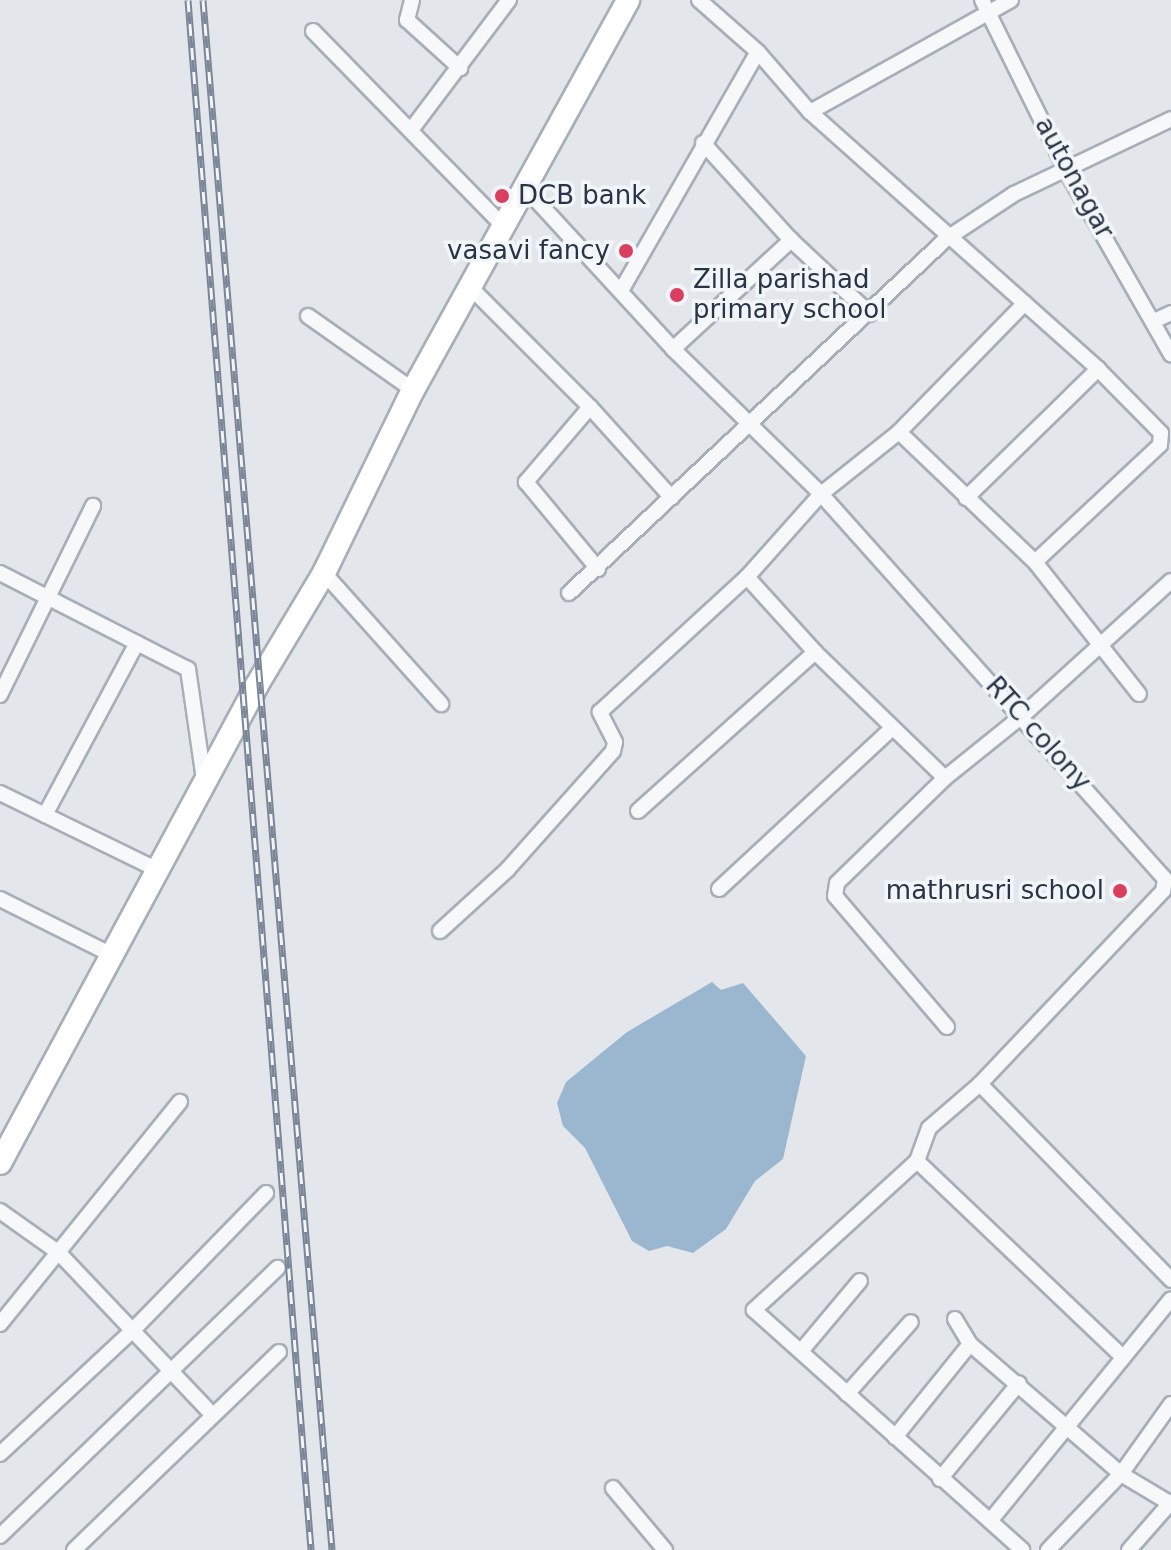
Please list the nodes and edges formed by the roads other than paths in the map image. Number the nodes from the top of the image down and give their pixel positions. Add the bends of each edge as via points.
1 (412, 0) edge
2 (509, 0) edge
3 (628, 0) edge
4 (699, 0) edge
5 (1011, 0) edge
6 (984, 6) edge
7 (313, 31) dead end
8 (758, 52) junction
9 (460, 68) junction
10 (810, 112) junction
11 (1171, 119) edge
12 (411, 130) junction
13 (703, 143) junction
14 (1067, 172) junction
15 (527, 190) junction
16 (504, 227) junction
17 (946, 239) junction
18 (791, 240) junction
19 (622, 289) junction
20 (473, 290) junction
21 (1025, 303) junction
22 (1171, 313) edge
23 (870, 314) junction
24 (308, 316) dead end
25 (1154, 321) junction
26 (673, 349) junction
27 (1171, 354) edge
28 (1098, 369) junction
29 (413, 390) junction
30 (590, 407) junction
31 (749, 424) junction
32 (899, 432) junction
33 (821, 494) junction
34 (672, 498) junction
35 (966, 498) junction
36 (93, 506) dead end
37 (1035, 562) junction
38 (598, 569) junction
39 (0, 573) edge
40 (324, 573) junction
41 (747, 577) junction
42 (1171, 581) edge
43 (569, 593) dead end
44 (48, 598) junction
45 (137, 643) junction
46 (1099, 649) junction
47 (815, 652) junction
48 (4, 680) edge
49 (1139, 694) dead end
50 (0, 695) edge
51 (441, 704) dead end
52 (1022, 716) junction
53 (892, 728) junction
54 (945, 778) junction
55 (204, 780) junction
56 (0, 793) edge
57 (638, 811) dead end
58 (45, 815) junction
59 (156, 869) junction
60 (719, 889) dead end
61 (1169, 889) edge
62 (0, 900) edge
63 (440, 931) dead end
64 (110, 954) junction
65 (947, 1027) dead end
66 (980, 1084) junction
67 (180, 1102) dead end
68 (917, 1161) junction
69 (0, 1163) edge
70 (266, 1193) dead end
71 (0, 1211) edge
72 (59, 1253) junction
73 (278, 1268) dead end
74 (1171, 1280) edge
75 (860, 1281) dead end
76 (1171, 1299) edge
77 (955, 1319) dead end
78 (911, 1322) dead end
79 (0, 1324) edge
80 (133, 1330) junction
81 (970, 1344) junction
82 (802, 1350) junction
83 (279, 1352) dead end
84 (1123, 1357) junction
85 (174, 1373) junction
86 (1019, 1383) junction
87 (847, 1394) junction
88 (1171, 1404) edge
89 (211, 1413) junction
90 (1066, 1423) junction
91 (895, 1437) junction
92 (0, 1454) edge
93 (1121, 1474) junction
94 (940, 1479) junction
95 (613, 1488) dead end
96 (1171, 1503) edge
97 (990, 1521) junction
98 (0, 1536) edge
99 (74, 1550) edge
100 (665, 1550) edge
101 (1022, 1550) edge
102 (1048, 1550) edge
103 (1129, 1550) edge

1 - 9 street via 407,20
2 - 9 street
3 - 15 highway
4 - 8 street
5 - 6 street
6 - 10 street
6 - 14 street, autonagar
7 - 12 street
8 - 10 street
8 - 13 street
9 - 12 street
10 - 17 street
11 - 14 street
12 - 16 street
13 - 18 street
13 - 19 street
14 - 17 street via 1014,194
14 - 25 street, autonagar
15 - 16 highway
15 - 19 street, RTC colony
16 - 20 highway
17 - 21 street
17 - 23 street
18 - 23 street
18 - 26 street
19 - 26 street, RTC colony
20 - 29 highway
20 - 30 street
21 - 28 street
21 - 32 street
22 - 25 street
23 - 31 street
24 - 29 street
25 - 27 street, autonagar
26 - 31 street, RTC colony
28 - 35 street
28 - 37 street via 1163,439
29 - 40 highway
30 - 34 street
30 - 38 street via 526,482
31 - 33 street, RTC colony
31 - 34 street
32 - 33 street
32 - 35 street
33 - 41 street
33 - 52 street, RTC colony
34 - 38 street
35 - 37 street
36 - 44 street
37 - 46 street
38 - 43 street
39 - 44 street
40 - 51 street
40 - 55 highway
41 - 47 street
41 - 63 street via 600,712 615,742 613,751 507,870
42 - 46 street via 1142,602
44 - 45 street
44 - 48 street
45 - 55 street via 188,669
45 - 58 street
46 - 49 street
46 - 52 street
47 - 53 street
47 - 57 street
48 - 50 street
52 - 54 street
52 - 61 street, RTC colony
53 - 54 street
53 - 60 street
54 - 65 street via 835,889
55 - 59 highway
56 - 58 street
58 - 59 street
59 - 64 highway
61 - 66 street, RTC colony
62 - 64 street
64 - 69 highway
66 - 68 street, RTC colony via 929,1128
66 - 74 street
67 - 72 street
68 - 82 street via 754,1310
68 - 84 street
70 - 80 street
71 - 72 street
72 - 79 street
72 - 80 street
73 - 85 street
75 - 82 street
76 - 84 street
77 - 81 street
78 - 87 street
80 - 85 street
80 - 92 street
81 - 86 street
81 - 91 street
82 - 87 street
83 - 89 street
84 - 90 street
85 - 89 street
85 - 98 street
86 - 90 street
86 - 94 street
87 - 91 street
88 - 93 street
89 - 99 street
90 - 93 street
90 - 97 street
91 - 94 street
93 - 96 street
93 - 102 street
94 - 97 street
95 - 100 street
96 - 103 street
97 - 101 street

